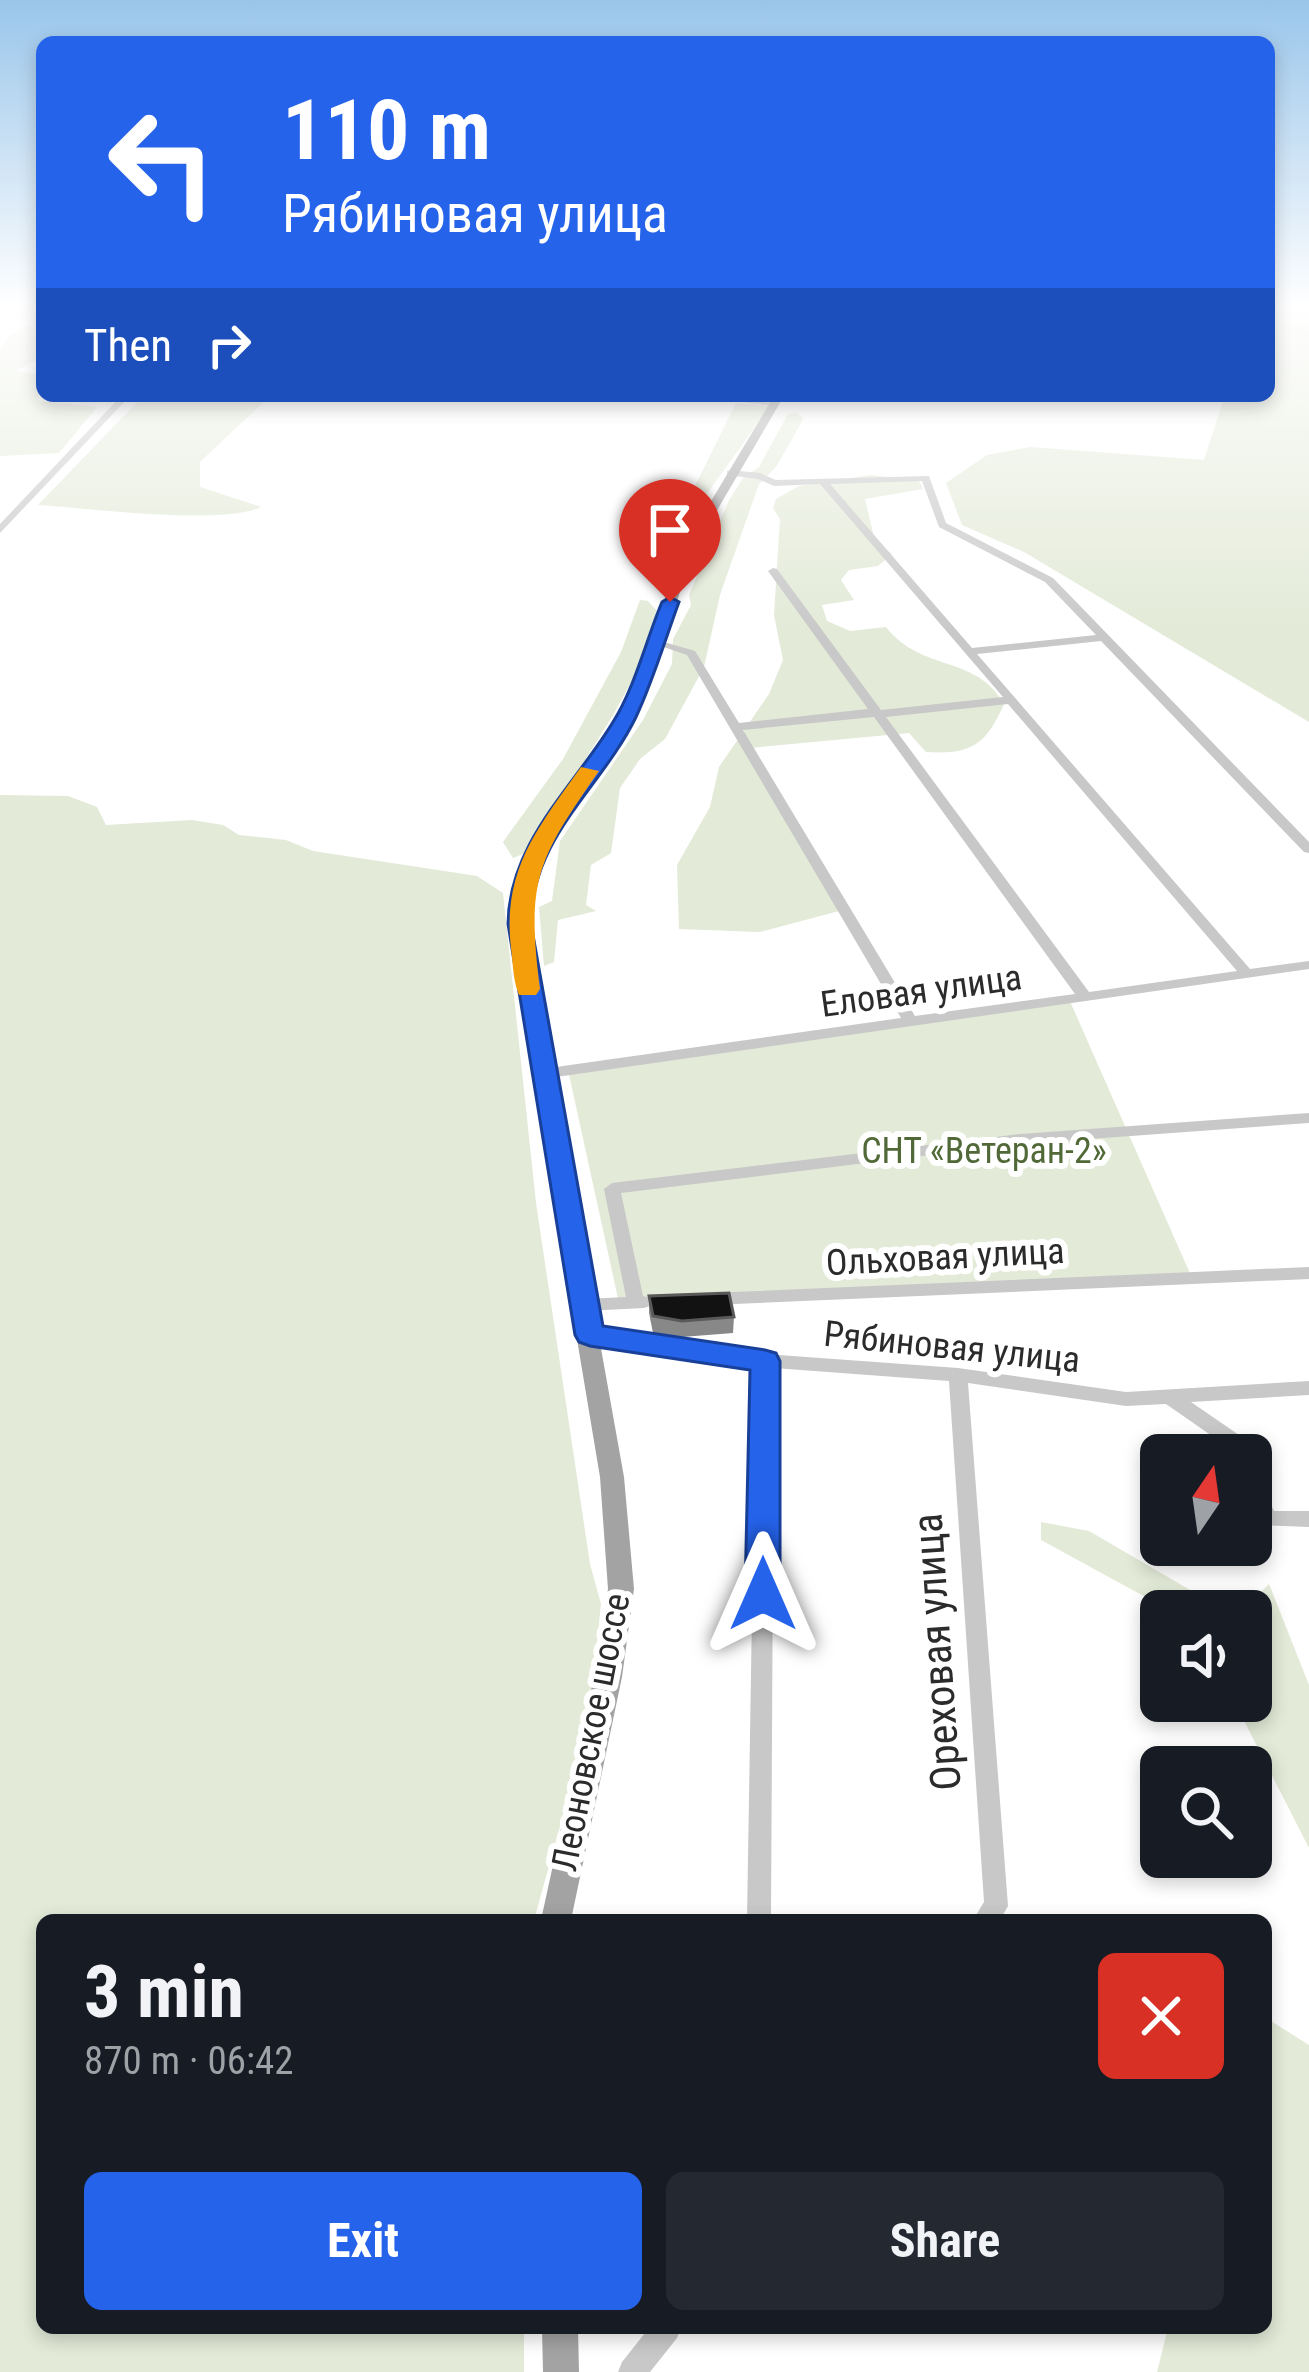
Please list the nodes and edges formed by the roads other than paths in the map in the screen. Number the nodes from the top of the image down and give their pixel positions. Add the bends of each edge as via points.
1 (108, 415) edge
2 (768, 415) edge
3 (730, 473) junction
4 (823, 482) junction
5 (0, 530) edge
6 (772, 571) dead end
7 (1105, 638) junction
8 (657, 643) junction
9 (969, 652) junction
10 (1011, 700) junction
11 (876, 713) junction
12 (735, 727) junction
13 (1309, 849) edge
14 (1309, 965) edge
15 (1247, 974) junction
16 (1085, 997) junction
17 (911, 1022) junction
18 (542, 1074) junction
19 (1309, 1118) edge
20 (1309, 1273) edge
21 (682, 1301) edge
22 (659, 1302) edge
23 (635, 1303) junction
24 (585, 1305) junction
25 (590, 1335) junction
26 (765, 1361) junction
27 (958, 1375) junction
28 (1309, 1388) edge
29 (1169, 1396) junction
30 (1223, 1434) edge
31 (1309, 1519) edge
32 (1272, 1520) edge
33 (557, 1914) edge
34 (759, 1914) edge
35 (990, 1914) edge
36 (560, 2334) edge
37 (662, 2334) edge
38 (561, 2372) edge
39 (632, 2372) edge

1 - 5 street
2 - 3 main road, Леоновское шоссе
3 - 4 street via 774,484
3 - 8 main road, Леоновское шоссе via 686,553
4 - 7 street via 926,478 941,525 1048,580
4 - 9 street
6 - 11 street
7 - 9 street
7 - 13 street
8 - 12 street via 691,653
8 - 18 main road, Леоновское шоссе via 625,719 554,817 524,879 520,924
9 - 10 street
10 - 11 street
10 - 15 street
11 - 12 street
11 - 16 street
12 - 17 street
14 - 15 street, Еловая улица
15 - 16 street, Еловая улица
16 - 17 street, Еловая улица
17 - 18 street, Еловая улица
18 - 24 main road, Леоновское шоссе
19 - 23 street via 1021,1138 612,1190
20 - 21 street, Ольховая улица
22 - 23 street
23 - 24 street
24 - 25 main road, Леоновское шоссе
25 - 26 street, Рябиновая улица
25 - 33 main road, Леоновское шоссе via 621,1589
26 - 27 street, Рябиновая улица
26 - 34 street
27 - 29 street, Рябиновая улица via 1126,1399
27 - 35 street, Ореховая улица via 996,1906
28 - 29 street, Рябиновая улица
29 - 30 street
31 - 32 street
36 - 38 main road
37 - 39 street

